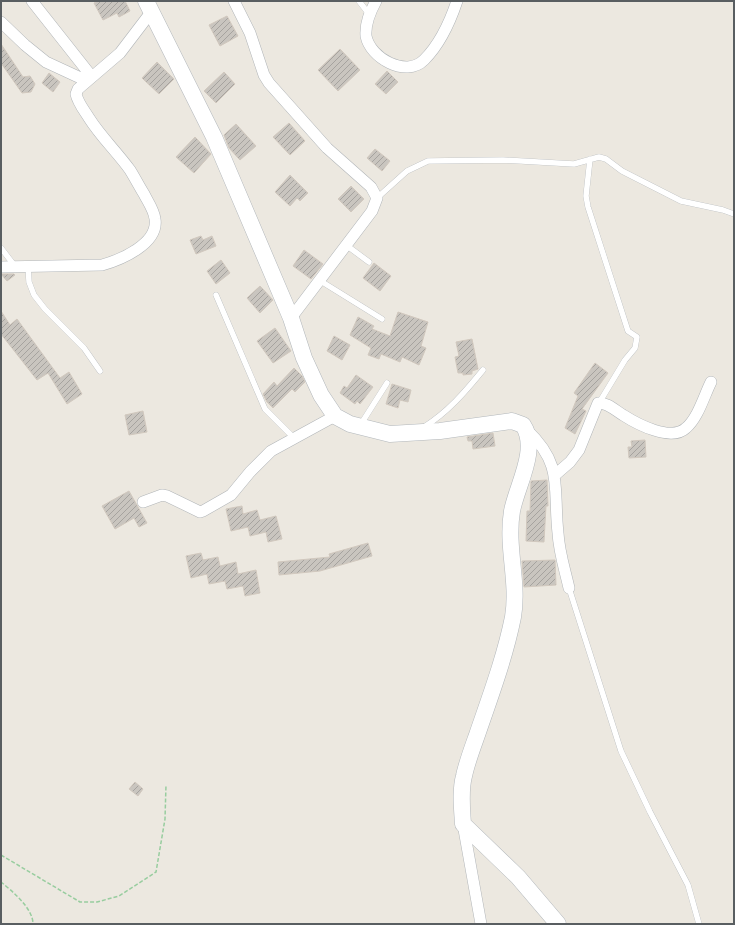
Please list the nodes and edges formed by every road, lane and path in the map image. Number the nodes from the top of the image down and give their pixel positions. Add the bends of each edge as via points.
1 (32, 1) edge
2 (234, 1) edge
3 (360, 1) edge
4 (376, 1) edge
5 (457, 1) edge
6 (149, 6) edge
7 (369, 14) junction
8 (1, 22) edge
9 (89, 79) junction
10 (590, 159) junction
11 (377, 198) junction
12 (734, 214) edge
13 (346, 244) junction
14 (1, 248) edge
15 (369, 262) dead end
16 (14, 265) junction
17 (28, 266) junction
18 (1, 267) edge
19 (319, 280) junction
20 (216, 295) dead end
21 (291, 318) junction
22 (382, 319) dead end
23 (483, 370) dead end
24 (100, 371) dead end
25 (711, 382) dead end
26 (387, 383) dead end
27 (598, 404) junction
28 (335, 416) junction
29 (359, 426) junction
30 (527, 430) junction
31 (416, 433) junction
32 (294, 438) junction
33 (555, 475) junction
34 (143, 502) dead end
35 (569, 588) joint
36 (166, 785) dead end
37 (463, 824) junction
38 (1, 855) edge
39 (1, 882) edge
40 (33, 924) edge
41 (481, 924) edge
42 (558, 924) edge
43 (699, 924) edge

1 - 9 street
2 - 11 street via 250,33 269,83 327,148 371,187
3 - 7 lane
4 - 7 street
5 - 7 street via 449,24 432,49 423,61 410,68 397,67 374,50 367,38 366,25
6 - 9 street via 120,53
6 - 21 street via 214,137
8 - 9 street via 46,62
9 - 17 street via 78,89 76,94 79,101 97,130 130,171 153,210 156,220 154,228 140,247 117,261 102,265
10 - 11 lane via 574,164 503,160 428,161 408,171
10 - 12 lane via 599,157 606,160 681,201
10 - 27 lane via 586,196 588,206 628,331 637,337 635,348
11 - 13 street via 372,211
13 - 15 lane
13 - 19 street
14 - 16 lane
16 - 17 street
16 - 18 street
17 - 24 lane via 29,282 34,295 84,348
19 - 21 street
19 - 22 lane
20 - 32 lane via 264,409
21 - 28 street via 304,358 321,395
23 - 31 lane via 449,408
25 - 27 street via 693,419 680,432 658,431 638,425 607,405
26 - 29 lane
27 - 33 street via 579,450
28 - 29 street
28 - 32 street
29 - 31 street via 390,434
30 - 31 street via 523,425 512,421
30 - 33 street via 541,443
30 - 37 street via 530,445 512,510 509,535 514,591 513,614 464,777
32 - 34 street via 271,451 230,495 203,511 200,512 162,495
33 - 35 street via 558,535
35 - 43 lane via 621,751 646,806 688,885
36 - 38 path via 165,819 156,872 119,896 97,902 80,902
37 - 41 street
37 - 42 street via 518,877
39 - 40 path via 20,898 33,919

